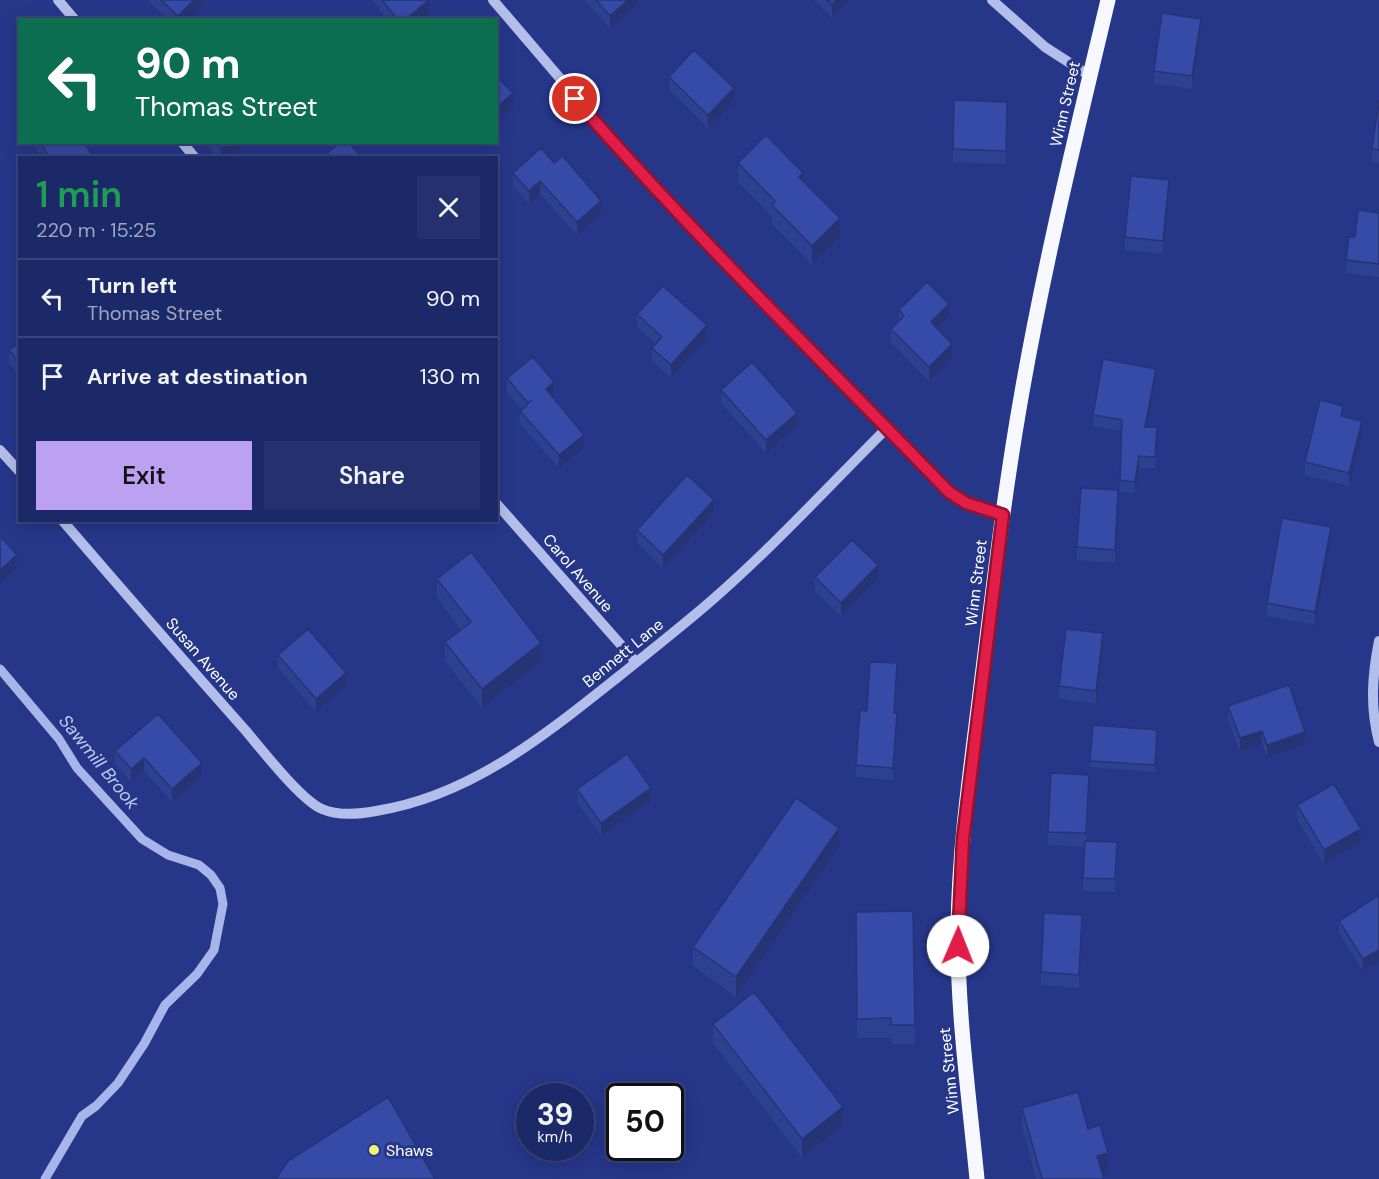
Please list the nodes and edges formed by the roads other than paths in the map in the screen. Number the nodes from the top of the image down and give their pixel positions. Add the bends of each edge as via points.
1 (58, 0) edge
2 (493, 0) edge
3 (992, 0) edge
4 (1108, 0) edge
5 (73, 18) edge
6 (1090, 76) junction
7 (184, 144) edge
8 (193, 156) edge
9 (887, 428) junction
10 (0, 450) edge
11 (18, 470) edge
12 (498, 505) edge
13 (1003, 515) junction
14 (64, 522) edge
15 (1379, 641) edge
16 (636, 662) junction
17 (1379, 742) edge
18 (327, 811) joint
19 (977, 1179) edge

1 - 5 street
2 - 9 street via 634,166
3 - 6 street via 1045,47
4 - 6 main road, Winn Street
6 - 13 main road, Winn Street via 1034,327
7 - 8 street
9 - 13 street via 955,497
9 - 16 street, Bennett Lane via 737,577
10 - 11 street
12 - 16 street, Carol Avenue
13 - 19 main road, Winn Street via 969,784 958,926 960,1001
14 - 18 street, Susan Avenue via 271,760 308,799
15 - 17 street via 1372,696
16 - 18 street, Bennett Lane via 562,722 477,778 401,806 356,813

